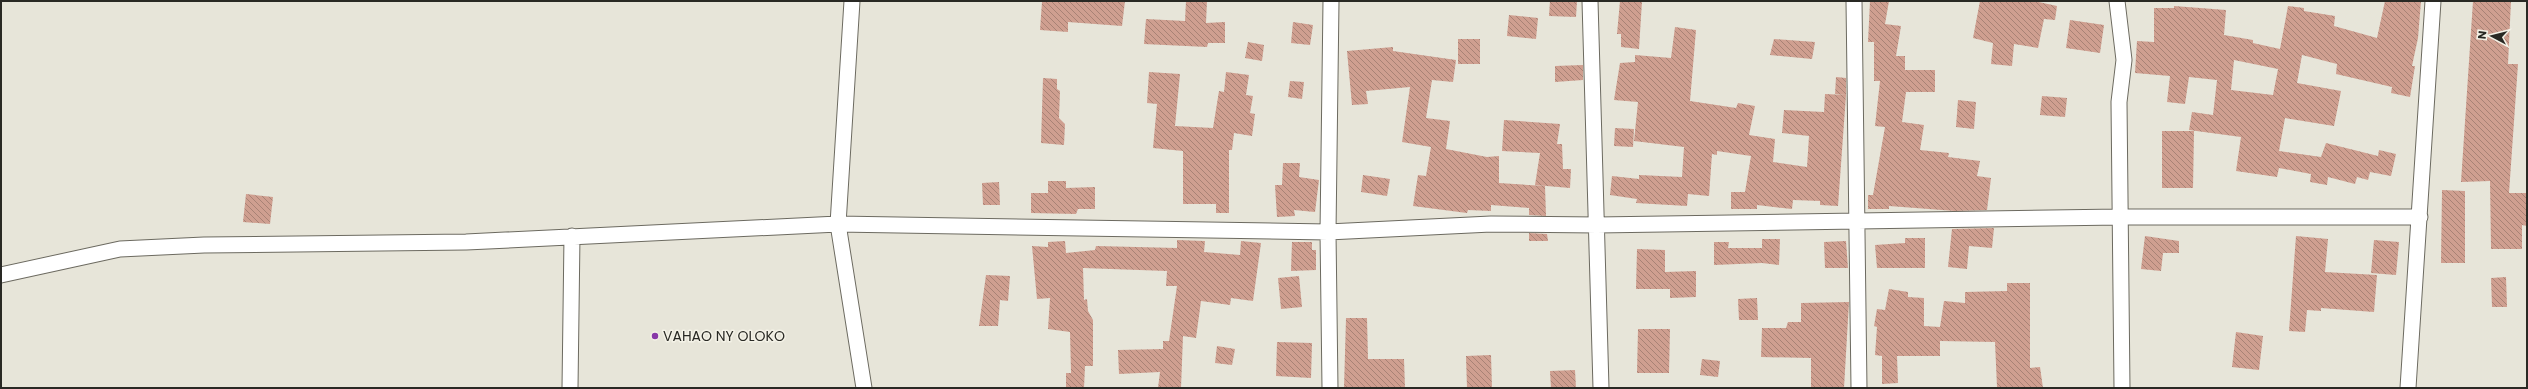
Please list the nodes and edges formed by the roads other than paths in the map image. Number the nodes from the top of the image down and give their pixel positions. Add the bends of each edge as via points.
1 (852, 1) edge
2 (1331, 1) edge
3 (1590, 1) edge
4 (1854, 1) edge
5 (2117, 1) edge
6 (2434, 1) edge
7 (2120, 217) junction
8 (2420, 217) junction
9 (1858, 220) junction
10 (838, 224) junction
11 (1597, 225) junction
12 (1328, 232) junction
13 (572, 236) junction
14 (1, 275) edge
15 (570, 388) edge
16 (864, 388) edge
17 (1330, 388) edge
18 (1601, 388) edge
19 (1859, 388) edge
20 (2122, 388) edge
21 (2408, 388) edge

1 - 10 street
2 - 12 street
3 - 11 street
4 - 9 street
5 - 7 street via 2124,60 2118,102
6 - 8 street
7 - 8 street
7 - 9 street
7 - 20 street
8 - 21 street
9 - 11 street
9 - 19 street
10 - 12 street
10 - 13 street
10 - 16 street
11 - 12 street via 1491,224
11 - 18 street
12 - 17 street
13 - 14 street via 466,242 120,248
13 - 15 street

